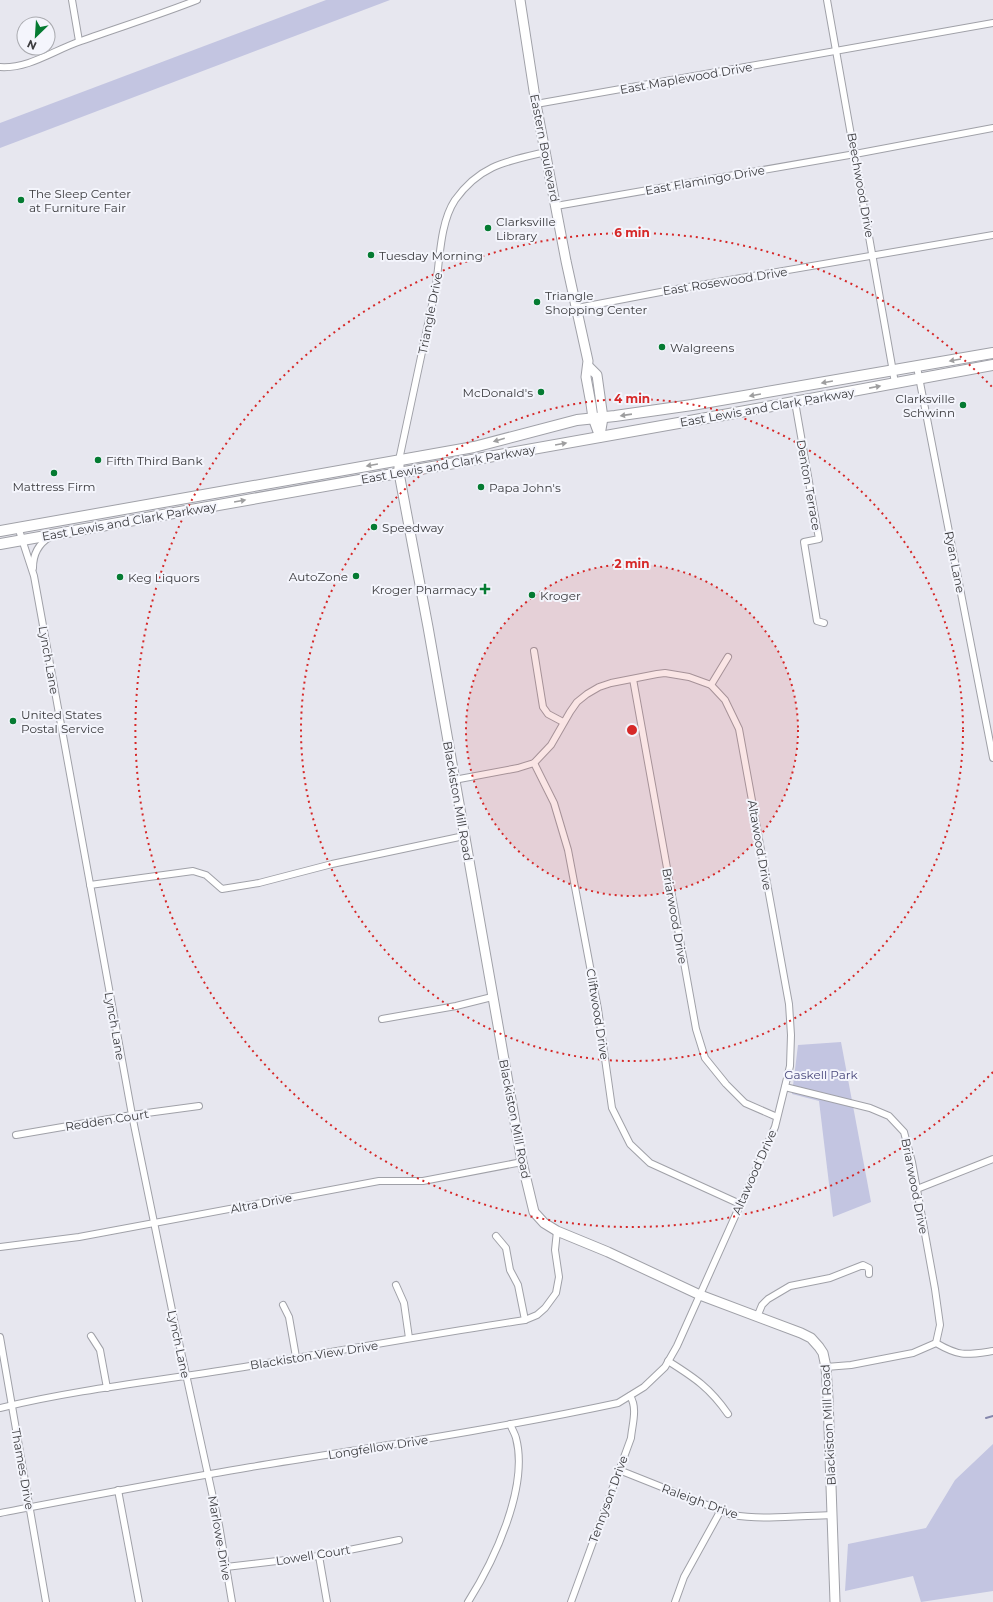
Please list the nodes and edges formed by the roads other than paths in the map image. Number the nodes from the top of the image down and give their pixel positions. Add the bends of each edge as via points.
1 (72, 0) edge
2 (197, 0) edge
3 (520, 0) edge
4 (827, 0) edge
5 (993, 23) edge
6 (79, 41) junction
7 (836, 51) junction
8 (0, 67) edge
9 (536, 104) junction
10 (993, 128) edge
11 (546, 152) junction
12 (855, 154) junction
13 (556, 206) junction
14 (993, 235) edge
15 (874, 256) junction
16 (577, 308) junction
17 (993, 353) edge
18 (993, 365) edge
19 (917, 367) junction
20 (893, 371) junction
21 (920, 379) junction
22 (895, 383) junction
23 (795, 402) junction
24 (598, 418) junction
25 (600, 437) junction
26 (399, 460) junction
27 (399, 473) junction
28 (18, 527) junction
29 (0, 531) edge
30 (56, 534) junction
31 (23, 541) junction
32 (0, 544) edge
33 (34, 576) junction
34 (824, 623) dead end
35 (534, 651) dead end
36 (728, 657) dead end
37 (633, 679) junction
38 (711, 685) junction
39 (563, 722) junction
40 (993, 758) edge
41 (534, 763) junction
42 (454, 780) junction
43 (464, 836) junction
44 (90, 885) junction
45 (492, 998) junction
46 (382, 1019) dead end
47 (786, 1088) junction
48 (199, 1106) dead end
49 (132, 1115) junction
50 (777, 1117) junction
51 (16, 1135) dead end
52 (993, 1159) edge
53 (522, 1162) junction
54 (917, 1188) junction
55 (740, 1204) junction
56 (154, 1223) junction
57 (557, 1231) junction
58 (496, 1236) dead end
59 (0, 1247) edge
60 (869, 1274) dead end
61 (396, 1285) dead end
62 (700, 1295) junction
63 (283, 1305) dead end
64 (757, 1317) junction
65 (525, 1320) junction
66 (91, 1336) dead end
67 (0, 1337) edge
68 (409, 1338) junction
69 (936, 1343) junction
70 (993, 1351) edge
71 (296, 1357) junction
72 (668, 1361) junction
73 (826, 1367) junction
74 (186, 1376) junction
75 (107, 1388) junction
76 (630, 1396) junction
77 (12, 1405) junction
78 (0, 1408) edge
79 (728, 1414) dead end
80 (510, 1424) junction
81 (619, 1470) junction
82 (208, 1475) junction
83 (118, 1490) junction
84 (29, 1508) junction
85 (721, 1510) junction
86 (0, 1513) edge
87 (832, 1515) junction
88 (399, 1540) dead end
89 (319, 1556) junction
90 (226, 1567) junction
91 (46, 1602) edge
92 (139, 1602) edge
93 (232, 1602) edge
94 (327, 1602) edge
95 (468, 1602) edge
96 (571, 1602) edge
97 (675, 1602) edge
98 (835, 1602) edge

1 - 6 street
2 - 6 street
3 - 9 main road, Eastern Boulevard
4 - 7 street, Beechwood Drive
5 - 7 street, East Maplewood Drive
6 - 8 street via 32,62
7 - 9 street, East Maplewood Drive
7 - 12 street, Beechwood Drive
9 - 11 main road, Eastern Boulevard
10 - 12 street, East Flamingo Drive
11 - 13 main road, Eastern Boulevard
11 - 26 street, Triangle Drive via 498,164 486,170 454,201 445,224 435,290
12 - 13 street, East Flamingo Drive
12 - 15 street, Beechwood Drive
13 - 16 main road, Eastern Boulevard
14 - 15 street, East Rosewood Drive
15 - 16 street, East Rosewood Drive
15 - 20 street, Beechwood Drive
16 - 24 main road, Eastern Boulevard via 588,366 597,375
17 -> 19 main road, East Lewis and Clark Parkway
18 - 21 main road, East Lewis and Clark Parkway
19 - 20 main road, East Lewis and Clark Parkway
19 - 21 street, Ryan Lane
20 - 22 street, Beechwood Drive
20 -> 24 main road, East Lewis and Clark Parkway
21 - 22 main road, East Lewis and Clark Parkway
21 - 40 street, Ryan Lane
23 -> 22 main road, East Lewis and Clark Parkway
23 - 25 main road, East Lewis and Clark Parkway
23 - 34 street, Denton Terrace via 819,539 804,542 817,621
24 - 25 main road, Eastern Boulevard
24 -> 26 main road, East Lewis and Clark Parkway via 577,420 474,447
27 -> 25 main road, East Lewis and Clark Parkway
26 - 27 main road, Blackiston Mill Road
26 -> 28 main road, East Lewis and Clark Parkway
30 -> 27 main road, East Lewis and Clark Parkway
27 - 42 main road, Blackiston Mill Road
28 - 29 main road, East Lewis and Clark Parkway
28 - 31 street, Lynch Lane
30 - 31 main road, East Lewis and Clark Parkway
30 - 33 street, Lynch Lane via 46,539 36,551
31 - 32 main road, East Lewis and Clark Parkway
31 - 33 street, Lynch Lane
33 - 44 street, Lynch Lane
35 - 39 street via 543,707 548,714
36 - 38 street
37 - 38 street, Altawood Drive via 665,673 690,677
37 - 39 street, Altawood Drive via 611,683 586,694
37 - 50 street, Briarwood Drive via 696,1029 705,1058 745,1103
38 - 47 street, Altawood Drive via 725,700 739,729 789,1004 790,1066
39 - 41 street, Altawood Drive via 551,745
41 - 42 street
41 - 55 street, Cliftwood Drive via 554,803 568,850 598,1009 612,1108 630,1144 650,1163
42 - 43 main road, Blackiston Mill Road
43 - 44 street via 332,864 260,883 222,889 206,875 192,871
43 - 45 main road, Blackiston Mill Road
44 - 49 street, Lynch Lane
45 - 46 street
45 - 53 main road, Blackiston Mill Road
47 - 50 street, Altawood Drive
47 - 54 street, Briarwood Drive via 855,1104 889,1116 904,1132
48 - 49 street, Redden Court
49 - 51 street, Redden Court
49 - 56 street, Lynch Lane
50 - 55 street, Altawood Drive
52 - 54 street
53 - 56 street, Altra Drive via 423,1181 379,1181
53 - 57 main road, Blackiston Mill Road via 535,1214
54 - 69 street, Briarwood Drive via 940,1325
55 - 62 street, Altawood Drive
56 - 59 street, Altra Drive via 79,1237
56 - 74 street, Lynch Lane
57 - 62 main road, Blackiston Mill Road
57 - 65 street, Blackiston View Drive via 555,1250 559,1277 556,1293 546,1308
58 - 65 street via 506,1248 510,1270 518,1285
60 - 64 street via 869,1268 863,1265 830,1278 790,1286 768,1299
61 - 68 street via 404,1303
62 - 64 main road, Blackiston Mill Road
62 - 72 street, Longfellow Drive
63 - 71 street via 289,1317
64 - 73 main road, Blackiston Mill Road via 811,1338 823,1353
65 - 68 street, Blackiston View Drive
66 - 75 street via 100,1350
67 - 77 street, Thames Drive
68 - 71 street, Blackiston View Drive
69 - 70 street via 951,1352 966,1355
69 - 73 street via 913,1353
71 - 74 street, Blackiston View Drive
72 - 76 street, Longfellow Drive via 665,1368
72 - 79 street via 700,1382 716,1397
73 - 87 main road, Blackiston Mill Road
74 - 75 street, Blackiston View Drive
74 - 82 street, Lynch Lane
75 - 77 street, Blackiston View Drive
76 - 80 street, Longfellow Drive via 618,1403
76 - 81 street, Tennyson Drive via 634,1402 631,1438
77 - 78 street, Blackiston View Drive
77 - 84 street, Thames Drive
80 - 82 street, Longfellow Drive
80 - 95 street via 516,1438 519,1461 515,1496 505,1527
81 - 85 street, Raleigh Drive
81 - 96 street, Tennyson Drive
82 - 83 street, Longfellow Drive
82 - 90 street, Marlowe Drive
83 - 84 street, Longfellow Drive
83 - 92 street
84 - 86 street, Longfellow Drive
84 - 91 street, Thames Drive
85 - 87 street, Raleigh Drive via 746,1517
85 - 97 street via 684,1577
87 - 98 main road, Blackiston Mill Road
88 - 89 street, Lowell Court
89 - 90 street, Lowell Court
89 - 94 street
90 - 93 street, Marlowe Drive

